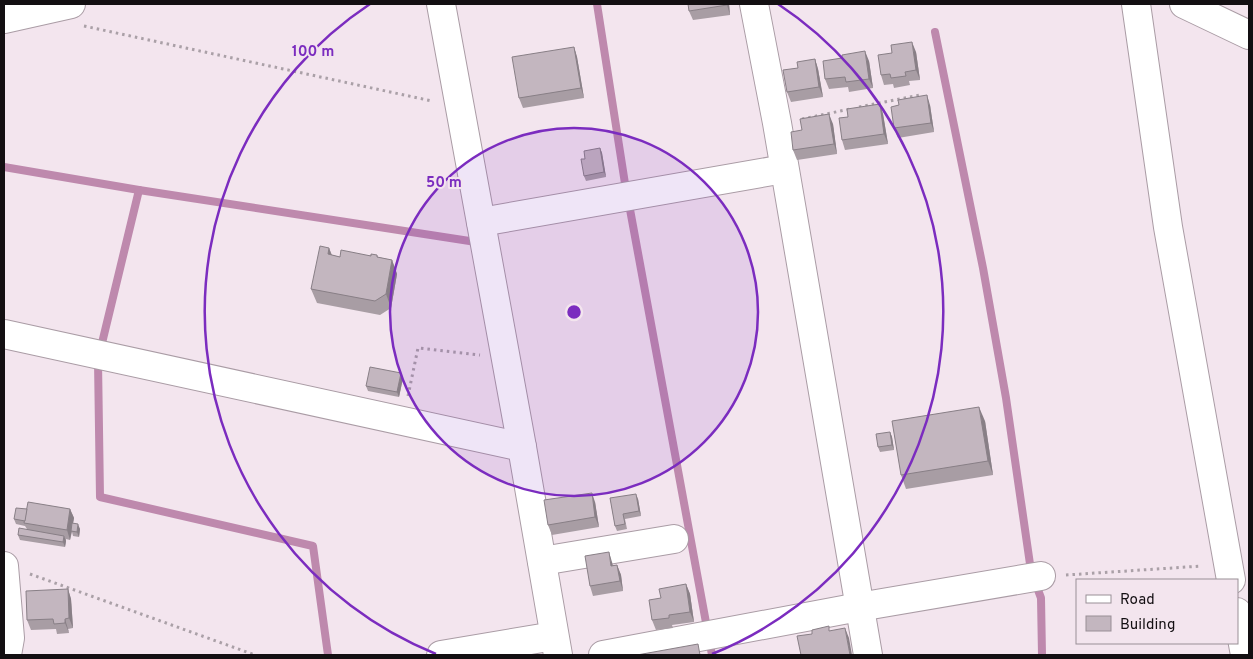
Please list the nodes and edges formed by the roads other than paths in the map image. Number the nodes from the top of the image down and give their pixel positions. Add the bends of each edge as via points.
1 (441, 4) edge
2 (754, 4) edge
3 (1136, 4) edge
4 (1184, 4) edge
5 (62, 6) edge
6 (4, 19) edge
7 (1249, 35) edge
8 (784, 169) junction
9 (481, 222) junction
10 (4, 334) edge
11 (522, 447) junction
12 (674, 538) dead end
13 (542, 562) junction
14 (13, 568) edge
15 (1229, 572) edge
16 (1032, 578) road end
17 (859, 607) junction
18 (1238, 617) edge
19 (556, 646) edge
20 (7, 655) edge
21 (441, 655) edge
22 (603, 655) edge
23 (868, 655) edge
24 (1245, 655) edge

1 - 9 street
2 - 8 street
3 - 15 street via 1168,227
4 - 7 street
5 - 6 street
8 - 9 street
8 - 17 street
9 - 11 street
10 - 11 street
11 - 13 street
12 - 13 street
13 - 19 street
14 - 20 street
16 - 17 street
17 - 22 street
17 - 23 street
18 - 24 street
19 - 21 street

